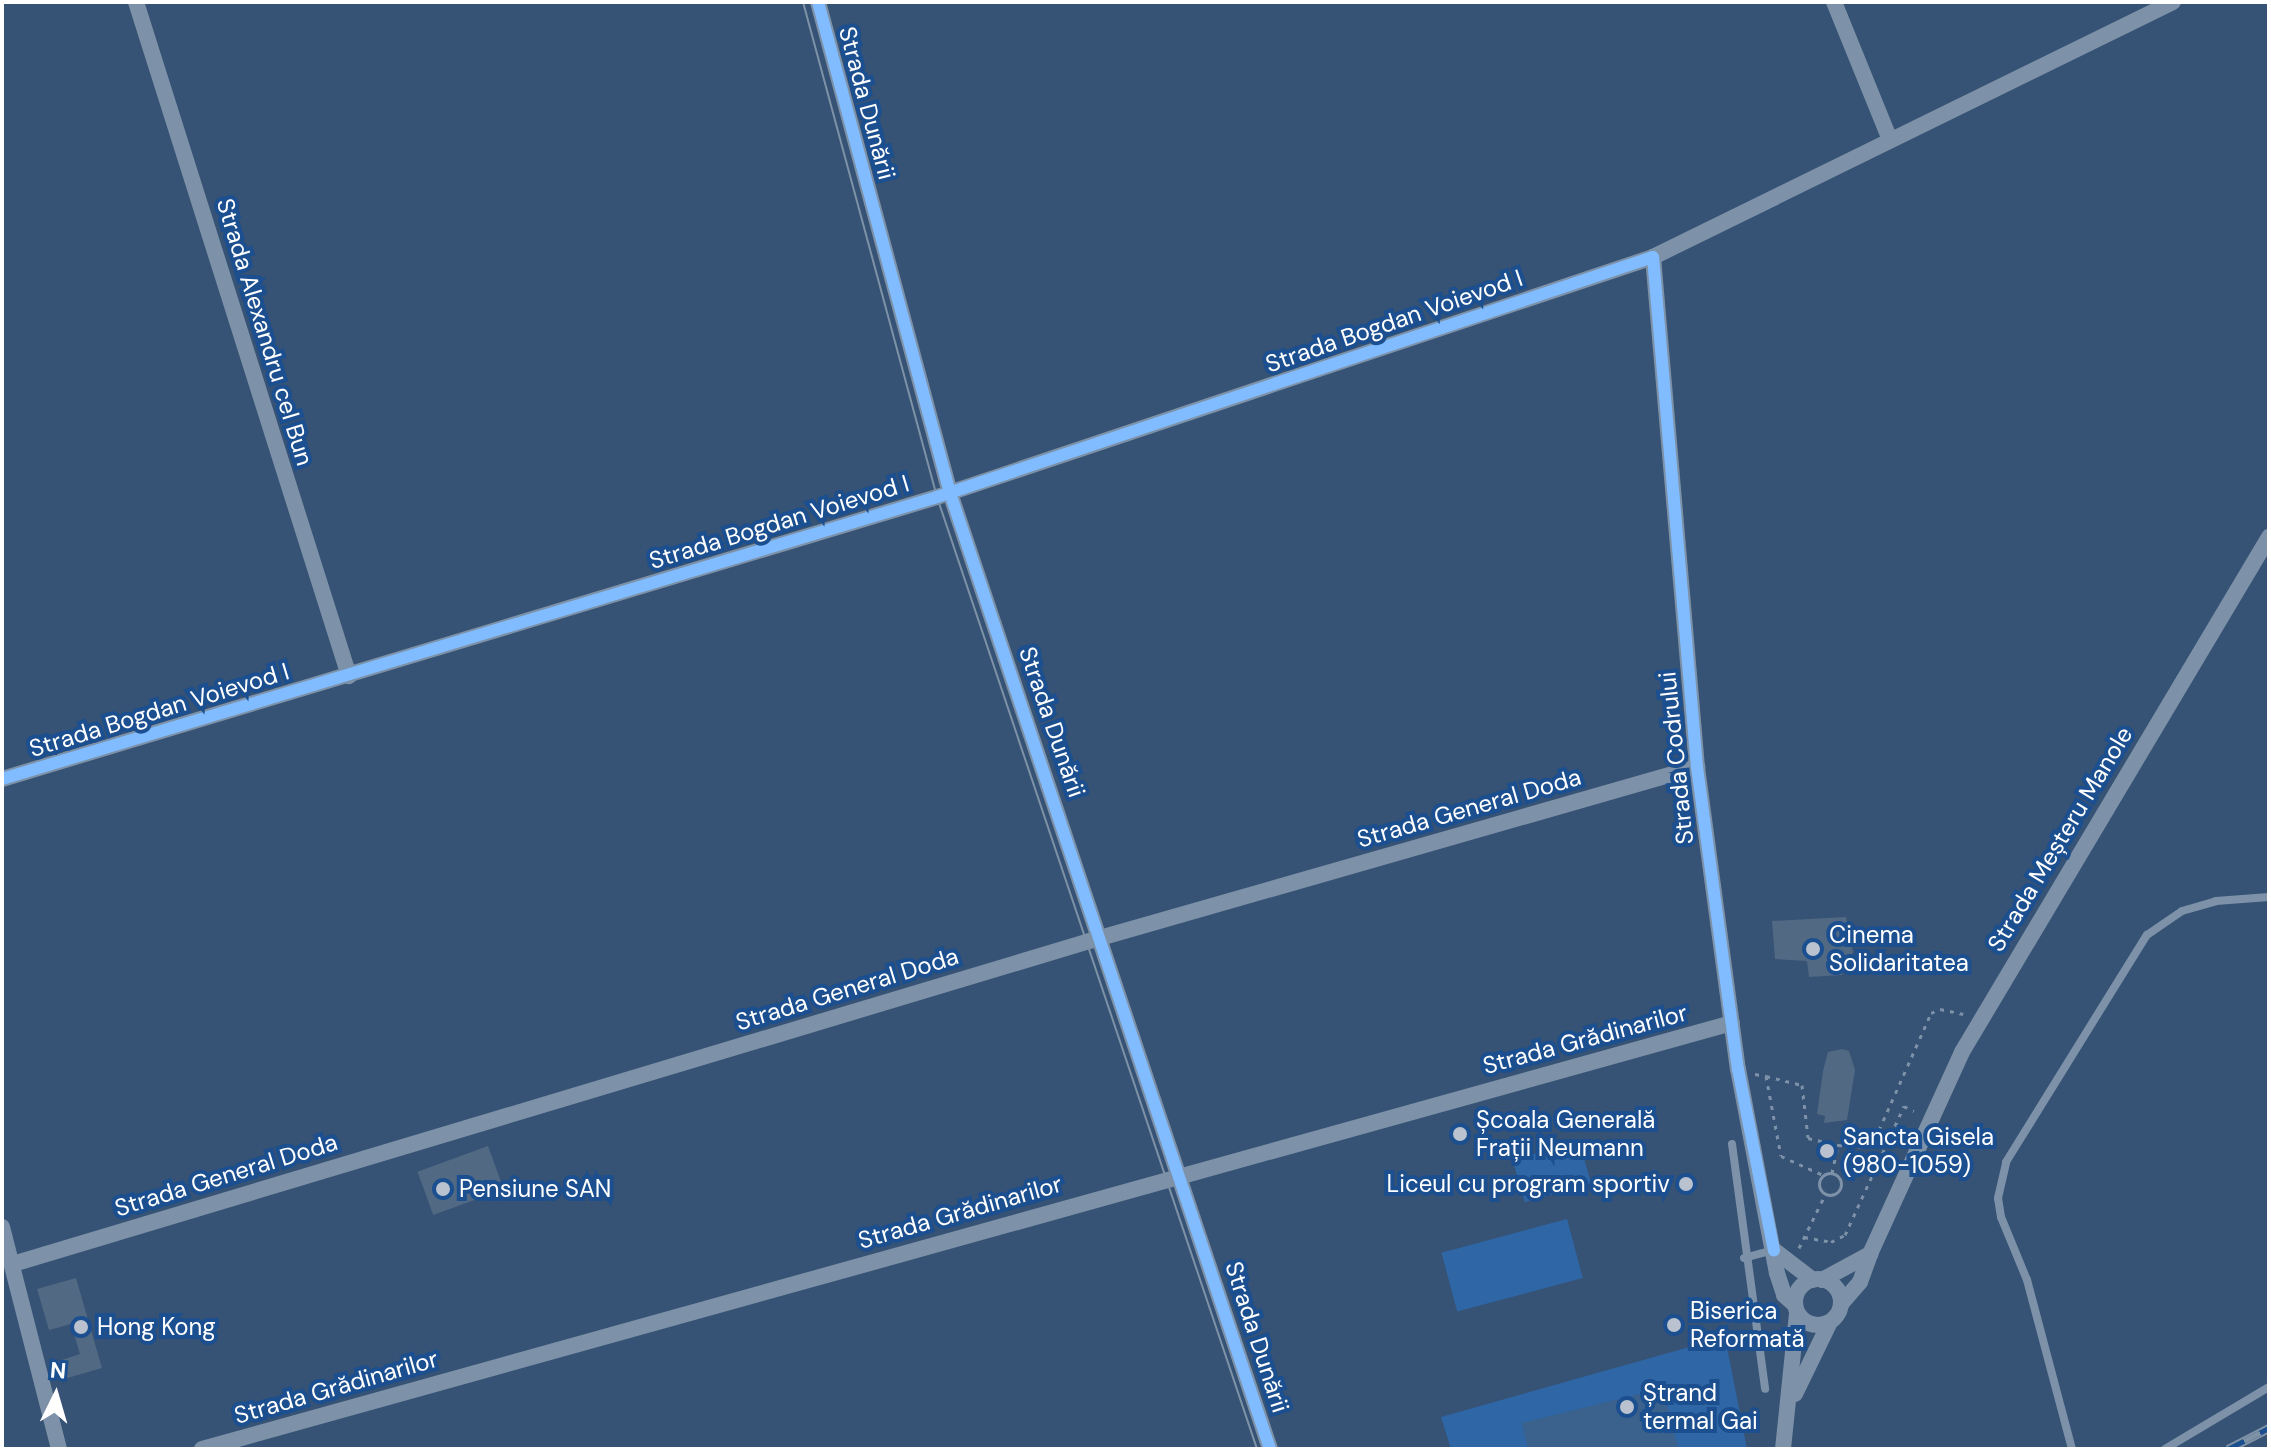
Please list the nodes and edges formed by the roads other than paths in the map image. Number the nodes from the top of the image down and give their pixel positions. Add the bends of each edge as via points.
1 (136, 2) edge
2 (818, 2) edge
3 (1834, 2) edge
4 (2173, 2) edge
5 (1890, 140) junction
6 (1653, 257) junction
7 (950, 493) junction
8 (2269, 537) edge
9 (349, 676) junction
10 (1697, 767) junction
11 (2, 779) edge
12 (2269, 897) edge
13 (1102, 938) junction
14 (1732, 1023) junction
15 (1732, 1144) dead end
16 (1181, 1176) junction
17 (2, 1227) edge
18 (1774, 1250) junction
19 (1870, 1254) junction
20 (1744, 1258) junction
21 (13, 1264) junction
22 (1818, 1280) junction
23 (1841, 1304) junction
24 (1796, 1309) junction
25 (1830, 1322) junction
26 (2269, 1387) edge
27 (1765, 1389) dead end
28 (1791, 1402) junction
29 (59, 1449) edge
30 (202, 1449) edge
31 (1270, 1449) edge
32 (1783, 1449) edge
33 (2072, 1449) edge
34 (2165, 1449) edge

1 - 9 street, Strada Alexandru cel Bun
2 - 7 street, Strada Dunării
3 - 5 street
4 - 5 street, Strada Bogdan Voievod I
5 - 6 street, Strada Bogdan Voievod I
6 - 7 street, Strada Bogdan Voievod I
6 - 10 street, Strada Codrului
7 - 9 street, Strada Bogdan Voievod I
7 - 13 street, Strada Dunării
8 - 19 street, Strada Meșteru Manole via 1981,1018
9 - 11 street, Strada Bogdan Voievod I
10 - 13 street, Strada General Doda
10 - 14 street, Strada Codrului
12 - 33 lane via 2182,911 2147,935 2006,1162 1998,1198 2001,1217 2027,1280
13 - 16 street, Strada Dunării
13 - 21 street, Strada General Doda
14 - 16 street, Strada Grădinarilor
14 - 18 street, Strada Codrului
15 - 20 lane
16 - 30 street, Strada Grădinarilor
16 - 31 street, Strada Dunării
17 - 21 street
18 - 20 lane
18 - 22 street
18 - 24 street, Strada Codrului via 1781,1287
19 - 22 street
19 - 23 street, Strada Meșteru Manole via 1860,1282
20 - 27 lane
21 - 29 street
22 - 23 street via 1836,1289
22 - 24 street via 1799,1289
23 - 25 street
24 - 25 street via 1810,1324
24 - 28 street
25 - 28 street
26 - 34 lane
28 - 32 street

